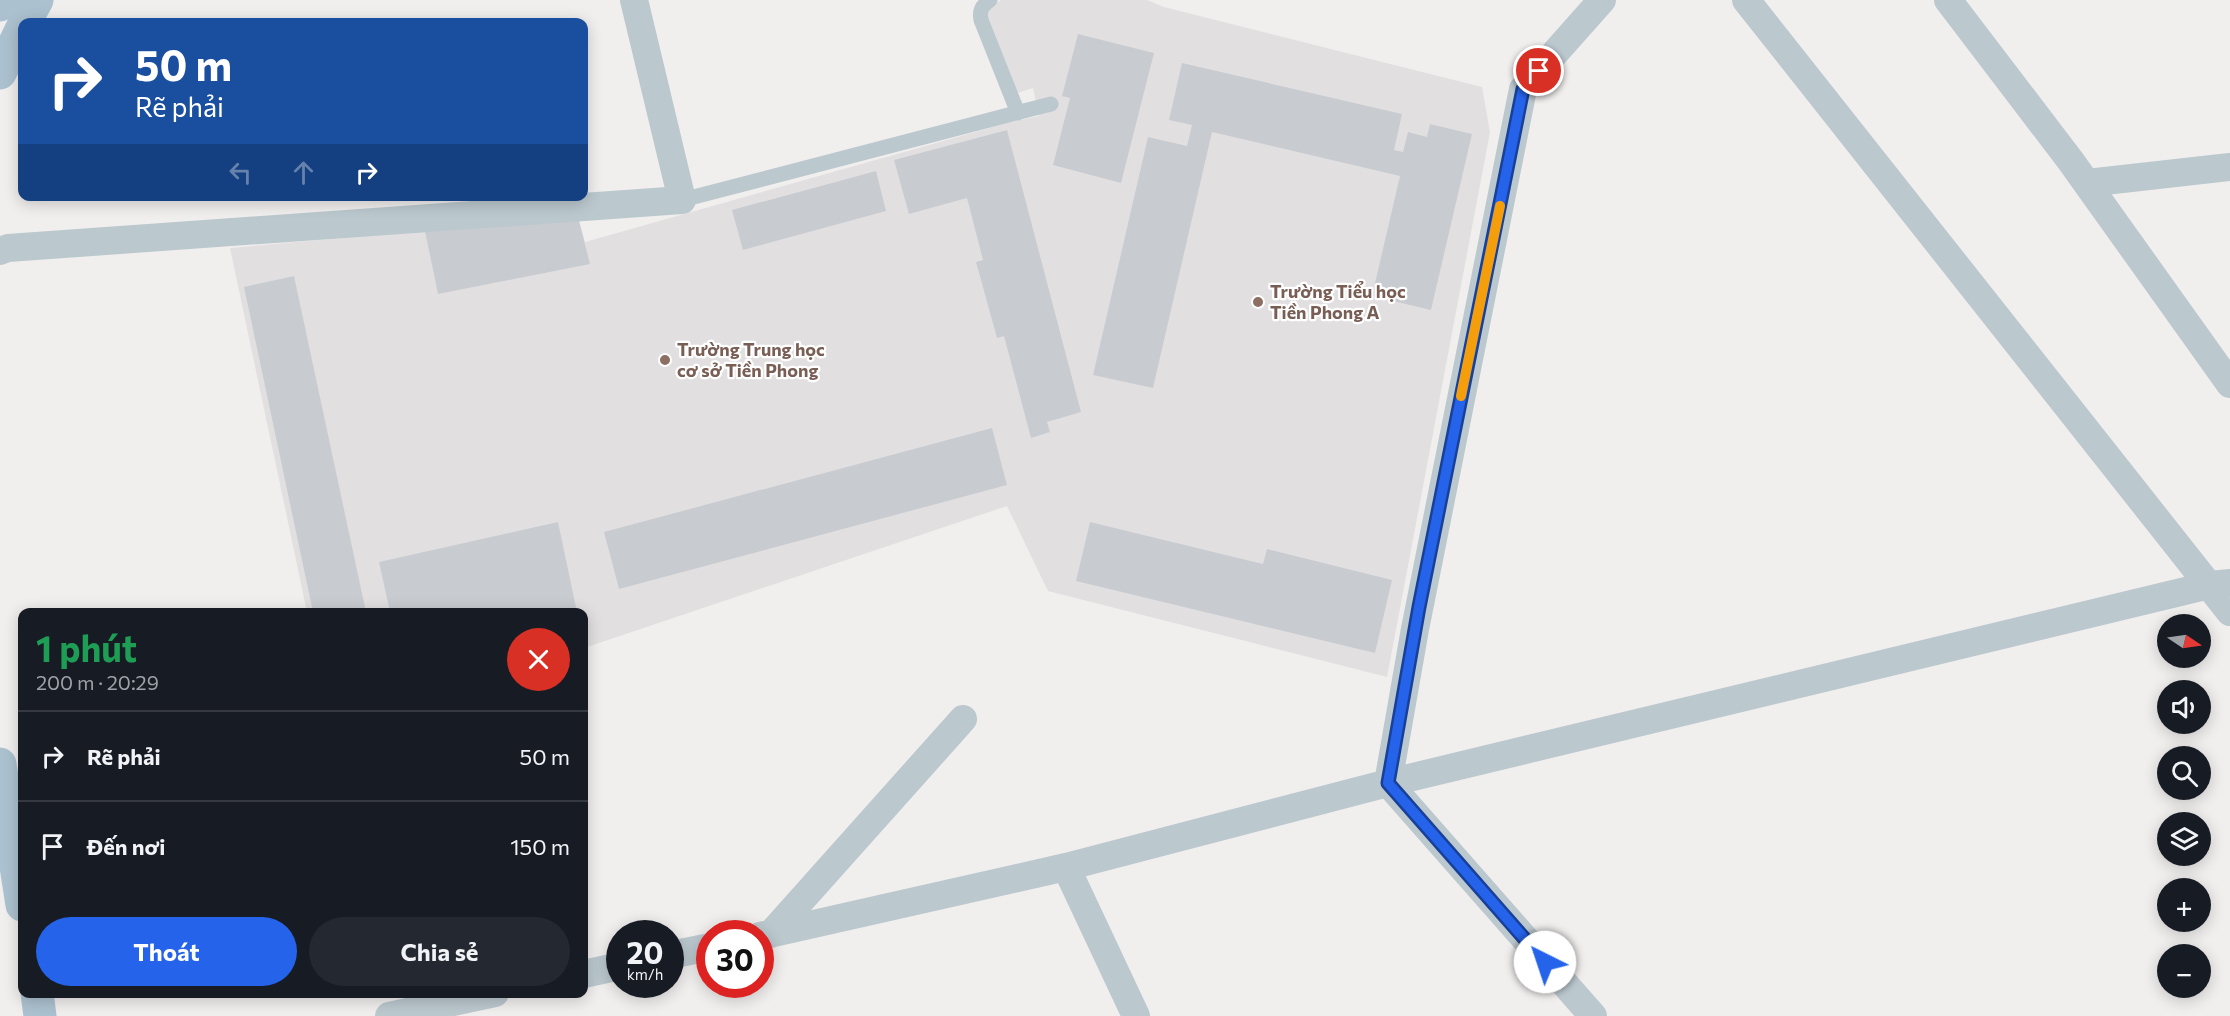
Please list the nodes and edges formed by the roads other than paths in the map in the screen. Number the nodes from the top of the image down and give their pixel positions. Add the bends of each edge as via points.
1 (6, 0) edge
2 (37, 0) edge
3 (634, 0) edge
4 (990, 0) edge
5 (1602, 0) edge
6 (1746, 0) edge
7 (1948, 0) edge
8 (0, 5) edge
9 (27, 18) edge
10 (18, 35) edge
11 (0, 72) edge
12 (1051, 104) dead end
13 (1018, 113) junction
14 (2230, 166) edge
15 (2087, 183) junction
16 (682, 200) junction
17 (0, 250) edge
18 (2230, 384) edge
19 (2220, 584) edge
20 (2230, 612) edge
21 (963, 719) dead end
22 (0, 764) edge
23 (1388, 783) junction
24 (1066, 867) junction
25 (18, 879) edge
26 (774, 926) edge
27 (774, 933) edge
28 (606, 969) edge
29 (588, 973) edge
30 (38, 998) edge
31 (472, 998) edge
32 (393, 1015) edge
33 (40, 1016) edge
34 (1136, 1016) edge
35 (1593, 1016) edge

1 - 8 main road
2 - 9 main road
3 - 16 street
4 - 13 lane via 980,12 981,20
5 - 23 street via 1523,89
6 - 19 street
7 - 15 street
10 - 11 main road
12 - 13 lane
13 - 16 lane
14 - 15 street
15 - 18 street
16 - 17 street
19 - 20 street
19 - 23 street
21 - 26 street
22 - 25 main road
23 - 24 street
23 - 35 street
24 - 27 street
24 - 34 street
28 - 29 street
30 - 33 main road
31 - 32 street

